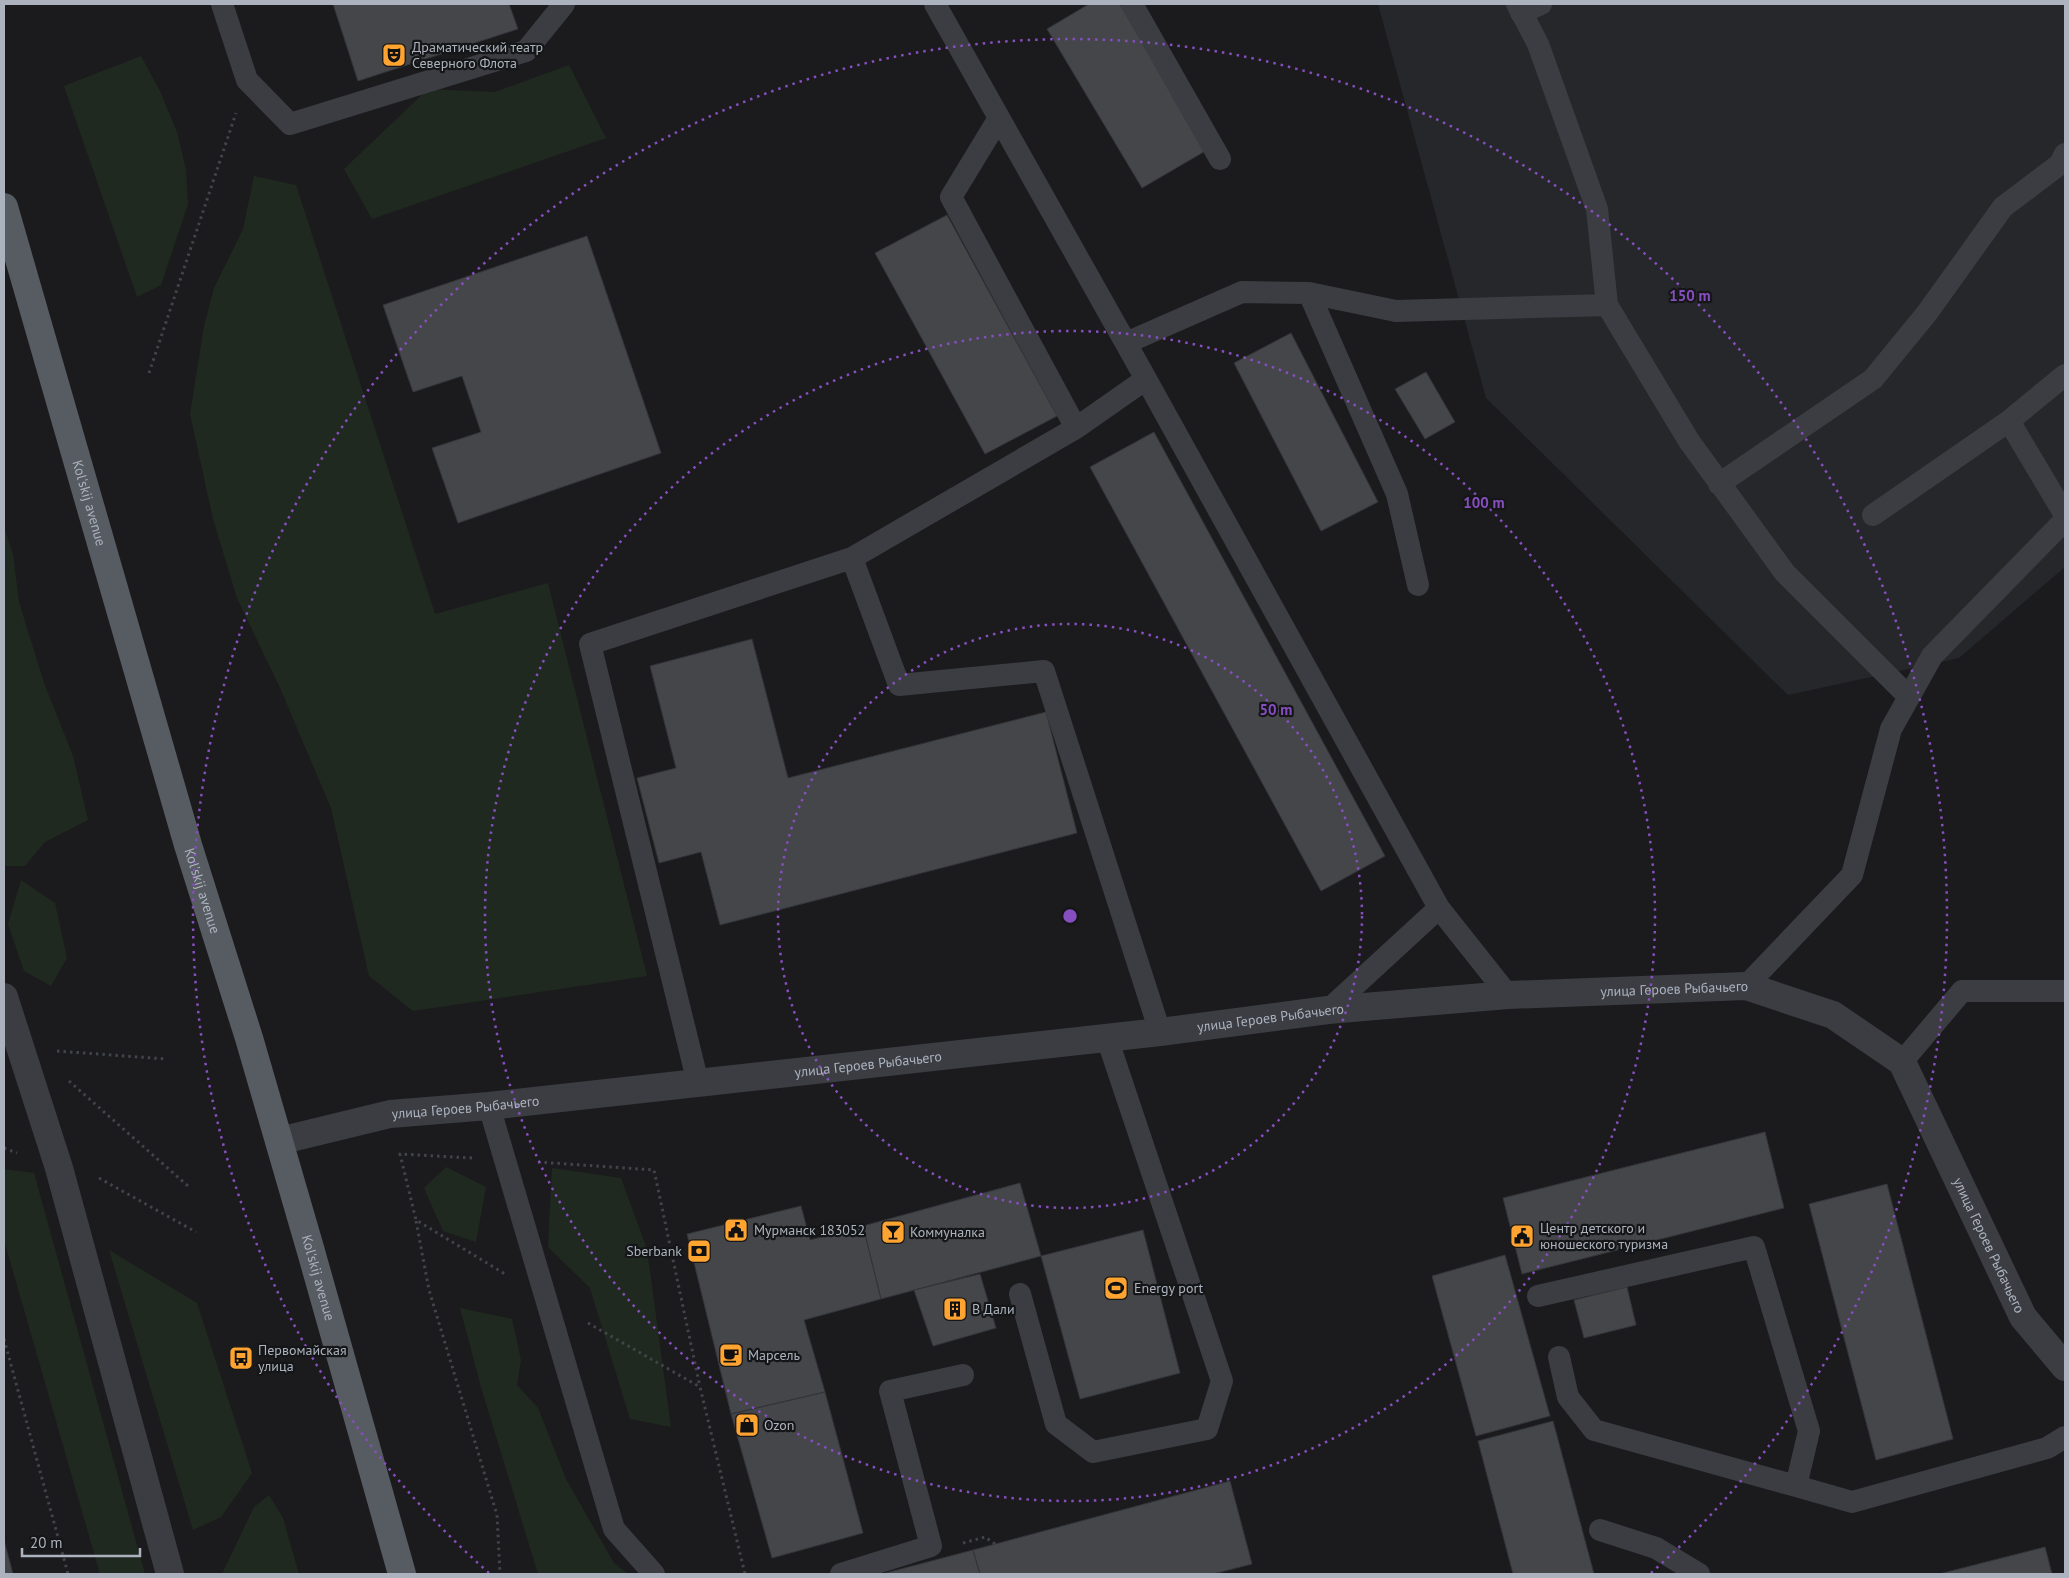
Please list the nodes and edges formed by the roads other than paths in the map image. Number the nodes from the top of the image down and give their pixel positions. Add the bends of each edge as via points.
1 (222, 4) edge
2 (564, 4) edge
3 (935, 4) edge
4 (1132, 4) edge
5 (1526, 7) edge
6 (999, 118) junction
7 (2065, 154) edge
8 (1220, 159) dead end
9 (4, 207) edge
10 (1309, 293) junction
11 (1607, 305) junction
12 (1126, 343) junction
13 (2065, 374) edge
14 (1146, 379) junction
15 (2009, 421) junction
16 (1076, 428) junction
17 (1718, 484) junction
18 (1873, 515) dead end
19 (2065, 515) edge
20 (2065, 520) edge
21 (852, 558) junction
22 (1418, 585) dead end
23 (1909, 697) junction
24 (1438, 908) junction
25 (1746, 986) junction
26 (2065, 991) edge
27 (1508, 995) junction
28 (4, 997) edge
29 (1328, 1010) junction
30 (1160, 1032) junction
31 (10, 1037) edge
32 (1106, 1038) junction
33 (1902, 1062) junction
34 (698, 1083) junction
35 (489, 1106) junction
36 (279, 1141) junction
37 (1020, 1294) dead end
38 (1538, 1296) dead end
39 (1559, 1357) dead end
40 (2065, 1367) edge
41 (963, 1375) dead end
42 (2065, 1437) edge
43 (1796, 1486) junction
44 (1600, 1530) dead end
45 (170, 1574) edge
46 (402, 1574) edge
47 (654, 1574) edge
48 (841, 1574) edge
49 (1699, 1574) edge

1 - 2 lane via 247,80 290,124 526,50
3 - 6 lane
4 - 8 lane
5 - 11 lane via 1597,209
6 - 12 lane
6 - 16 lane via 951,197
7 - 17 lane via 2060,164 2003,207 1927,313 1873,379
9 - 36 main road, Kol'skij avenue via 188,845
10 - 11 lane via 1396,311
10 - 12 lane via 1242,292
10 - 22 lane via 1397,494
11 - 17 lane
12 - 14 lane
13 - 15 lane
14 - 16 lane
14 - 24 lane
15 - 18 lane
15 - 19 lane
16 - 21 lane
17 - 23 lane via 1785,573
20 - 23 lane via 1932,656
21 - 30 lane via 899,684 1044,671
21 - 34 lane via 590,644
23 - 25 lane via 1891,729 1852,875
24 - 27 lane
24 - 29 lane
25 - 27 street, улица Героев Рыбачьего
25 - 33 street, улица Героев Рыбачьего via 1833,1015
26 - 33 lane via 1962,990
27 - 29 street, улица Героев Рыбачьего
28 - 31 street
29 - 30 street, улица Героев Рыбачьего
30 - 32 street, улица Героев Рыбачьего
31 - 45 street via 59,1168
32 - 34 street, улица Героев Рыбачьего
32 - 37 lane via 1222,1381 1207,1429 1093,1452 1056,1424
33 - 40 street, улица Героев Рыбачьего via 2023,1317
34 - 35 street, улица Героев Рыбачьего
35 - 36 street, улица Героев Рыбачьего via 390,1114
35 - 47 lane via 614,1529
36 - 46 main road, Kol'skij avenue
38 - 43 lane via 1754,1247 1809,1431
39 - 43 lane via 1568,1398 1594,1430
41 - 48 lane via 890,1391 931,1546
42 - 43 lane via 2047,1448 1852,1502
44 - 49 lane via 1656,1548

